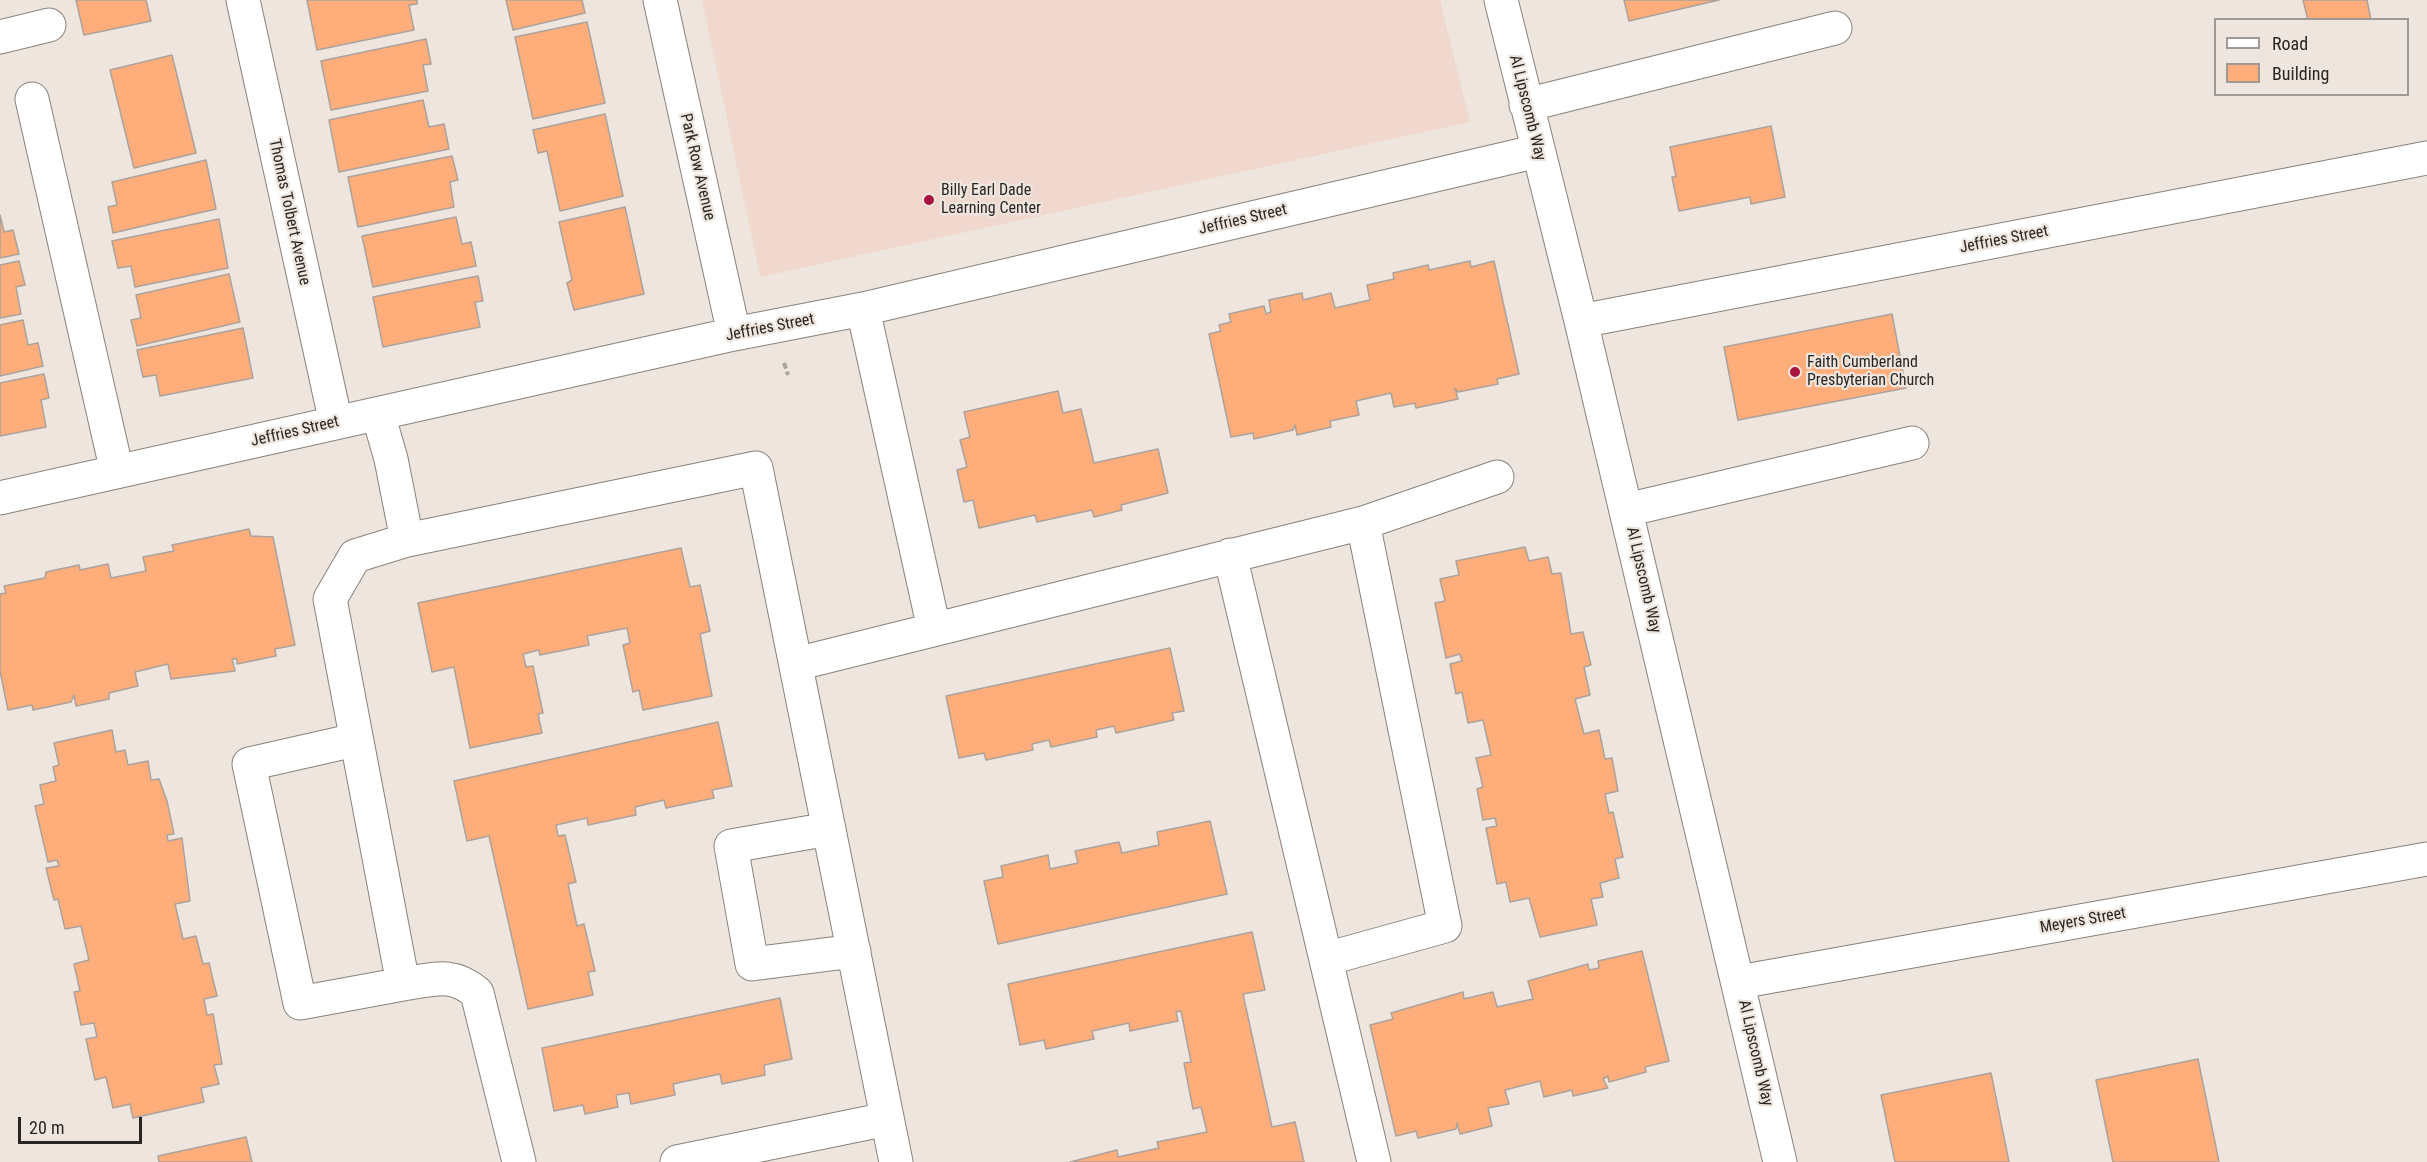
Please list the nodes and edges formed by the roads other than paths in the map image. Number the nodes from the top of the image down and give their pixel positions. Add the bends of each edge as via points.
1 (243, 0) edge
2 (660, 0) edge
3 (1501, 0) edge
4 (49, 25) dead end
5 (1834, 28) dead end
6 (0, 37) edge
7 (32, 99) dead end
8 (1526, 105) junction
9 (1538, 151) junction
10 (2427, 159) edge
11 (863, 309) junction
12 (1581, 321) junction
13 (734, 334) junction
14 (378, 414) junction
15 (336, 423) junction
16 (1912, 443) dead end
17 (117, 472) junction
18 (1497, 477) dead end
19 (0, 498) edge
20 (1626, 510) junction
21 (1363, 523) junction
22 (407, 540) junction
23 (1230, 555) junction
24 (934, 629) junction
25 (796, 664) junction
26 (355, 740) junction
27 (829, 829) junction
28 (2427, 859) edge
29 (854, 951) junction
30 (1326, 959) junction
31 (1739, 982) junction
32 (403, 984) junction
33 (887, 1119) junction
34 (519, 1162) edge
35 (677, 1162) edge
36 (896, 1162) edge
37 (1374, 1162) edge
38 (1780, 1162) edge

1 - 15 street, Thomas Tolbert Avenue
2 - 13 street, Park Row Avenue
3 - 8 street, Al Lipscomb Way
4 - 6 street
5 - 8 street
7 - 17 street
8 - 9 street, Al Lipscomb Way
9 - 11 street, Jeffries Street
9 - 12 street, Al Lipscomb Way
10 - 12 street, Jeffries Street
11 - 13 street, Jeffries Street
11 - 24 street
12 - 20 street, Al Lipscomb Way
13 - 14 street, Jeffries Street
14 - 15 street, Jeffries Street
14 - 22 street
15 - 17 street, Jeffries Street
16 - 20 street
17 - 19 street, Jeffries Street
18 - 21 street
20 - 31 street, Al Lipscomb Way
21 - 23 street
21 - 30 street via 1444,926
22 - 25 street via 756,468
22 - 26 street via 356,556 330,599
23 - 24 street
23 - 30 street
24 - 25 street
25 - 27 street
26 - 32 street
26 - 32 street via 249,764 300,1003
27 - 29 street
27 - 29 street via 731,846 752,964
28 - 31 street, Meyers Street
29 - 33 street
30 - 37 street
31 - 38 street, Al Lipscomb Way
32 - 34 street via 450,977 477,993
33 - 35 street
33 - 36 street

